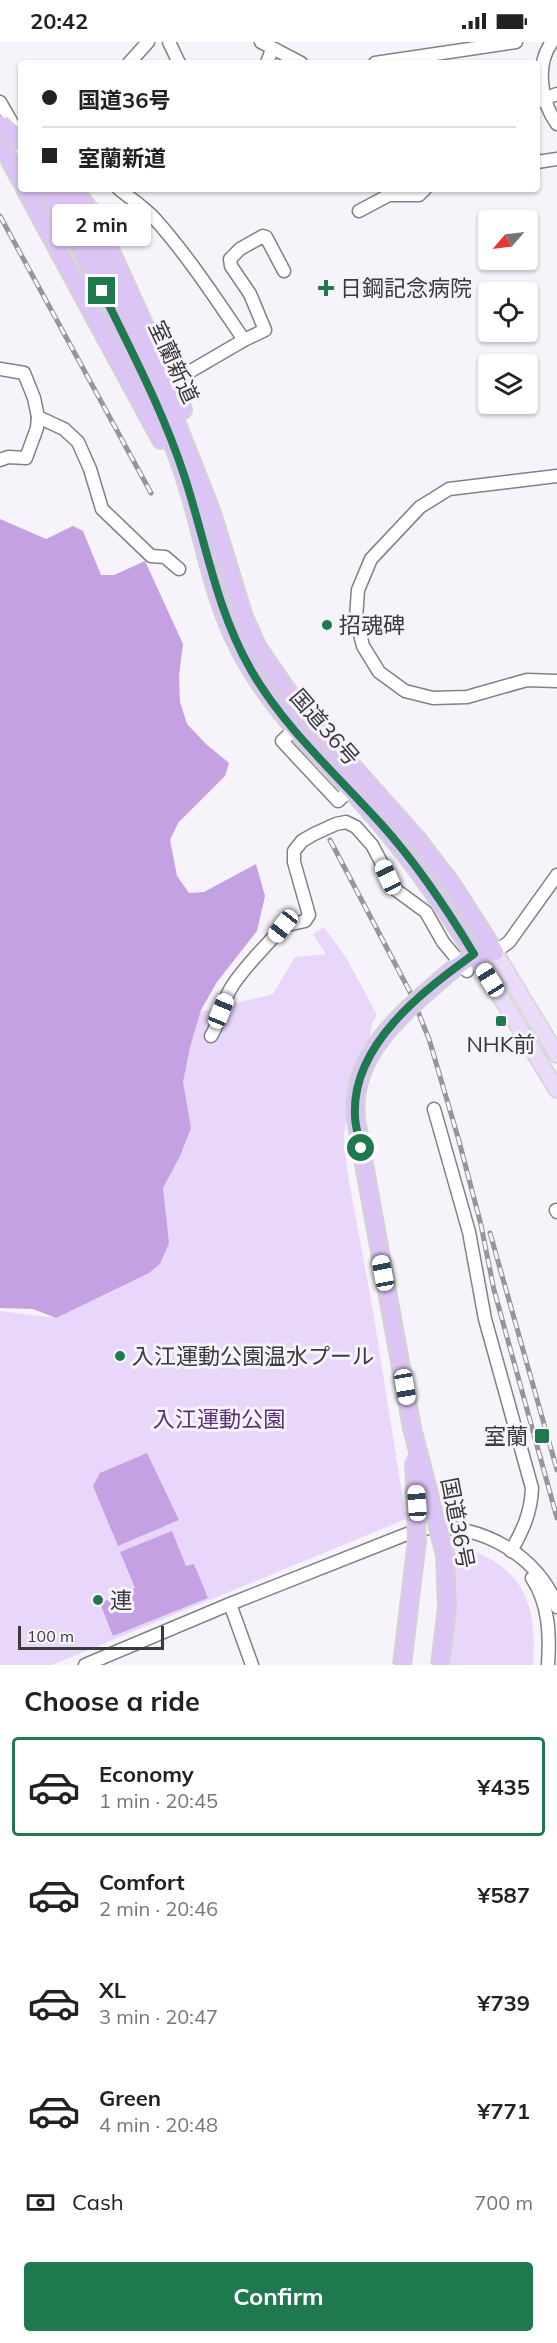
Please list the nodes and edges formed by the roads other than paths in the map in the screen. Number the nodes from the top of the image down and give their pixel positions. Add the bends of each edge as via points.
1 (148, 42) edge
2 (169, 42) edge
3 (516, 42) edge
4 (552, 42) edge
5 (267, 46) edge
6 (132, 60) edge
7 (178, 60) edge
8 (295, 60) edge
9 (395, 60) edge
10 (557, 94) edge
11 (541, 101) edge
12 (0, 102) edge
13 (0, 124) edge
14 (557, 124) edge
15 (18, 131) edge
16 (18, 133) edge
17 (18, 135) edge
18 (0, 141) edge
19 (18, 159) edge
20 (557, 159) edge
21 (540, 162) edge
22 (18, 175) edge
23 (27, 192) edge
24 (46, 192) edge
25 (61, 192) edge
26 (75, 192) edge
27 (124, 192) edge
28 (422, 192) edge
29 (359, 211) dead end
30 (284, 271) dead end
31 (243, 340) junction
32 (0, 369) edge
33 (172, 382) junction
34 (38, 417) junction
35 (168, 417) junction
36 (0, 460) edge
37 (557, 476) edge
38 (192, 503) junction
39 (227, 563) junction
40 (179, 569) dead end
41 (557, 681) edge
42 (557, 875) edge
43 (495, 952) junction
44 (465, 967) junction
45 (211, 1036) dead end
46 (557, 1055) edge
47 (557, 1090) edge
48 (434, 1109) dead end
49 (412, 1428) junction
50 (511, 1551) junction
51 (230, 1604) junction
52 (557, 1607) edge
53 (85, 1665) edge
54 (252, 1665) edge
55 (402, 1665) edge
56 (440, 1665) edge
57 (548, 1665) edge

1 - 6 street
2 - 7 street
3 - 9 street
4 - 11 street via 543,62
5 - 8 street
10 - 11 street
11 - 14 street
12 - 15 street
13 - 16 highway, bridge
17 - 18 street
18 - 19 highway
18 - 22 highway
20 - 21 street
23 - 38 highway
24 - 35 highway, 室蘭新道 via 83,252
25 - 35 highway, 室蘭新道 via 87,232
26 - 33 highway via 103,234
27 - 31 street via 172,240
28 - 29 street via 389,195
30 - 31 street via 263,236 232,255 231,266 250,294 265,330
31 - 33 street
32 - 34 street via 24,373
33 - 39 highway via 202,458
34 - 36 street via 26,458
34 - 40 street via 64,429 78,442 102,508 109,516 151,556 165,557
35 - 38 highway, 室蘭新道
35 - 39 highway, 室蘭新道 via 198,473
37 - 41 street via 449,489 420,507 371,559 358,590 356,618 363,646 380,672 405,691 433,698 467,697 527,680
38 - 44 highway, 国道36号 via 228,626 252,672 294,729 385,828 430,886
39 - 43 highway, 国道36号 via 244,617 274,674 296,704 418,840
42 - 43 street via 510,942
43 - 44 highway
43 - 46 main road
44 - 45 street via 443,942 426,912 396,890 372,845 356,827 346,822 336,824 302,841 294,851 309,915 305,921 283,926 238,976
44 - 47 main road
44 - 49 highway, 国道36号, bridge via 399,1016 374,1047 357,1093 355,1116
48 - 50 street via 469,1232 485,1319 532,1488 526,1526
49 - 55 highway, 国道36号, bridge via 417,1541
49 - 56 highway, 国道36号, bridge via 445,1555 447,1608
50 - 51 street via 493,1539 466,1531 428,1528
50 - 52 street via 538,1574
50 - 57 street via 526,1567 543,1597 549,1628
51 - 53 street
51 - 54 street

